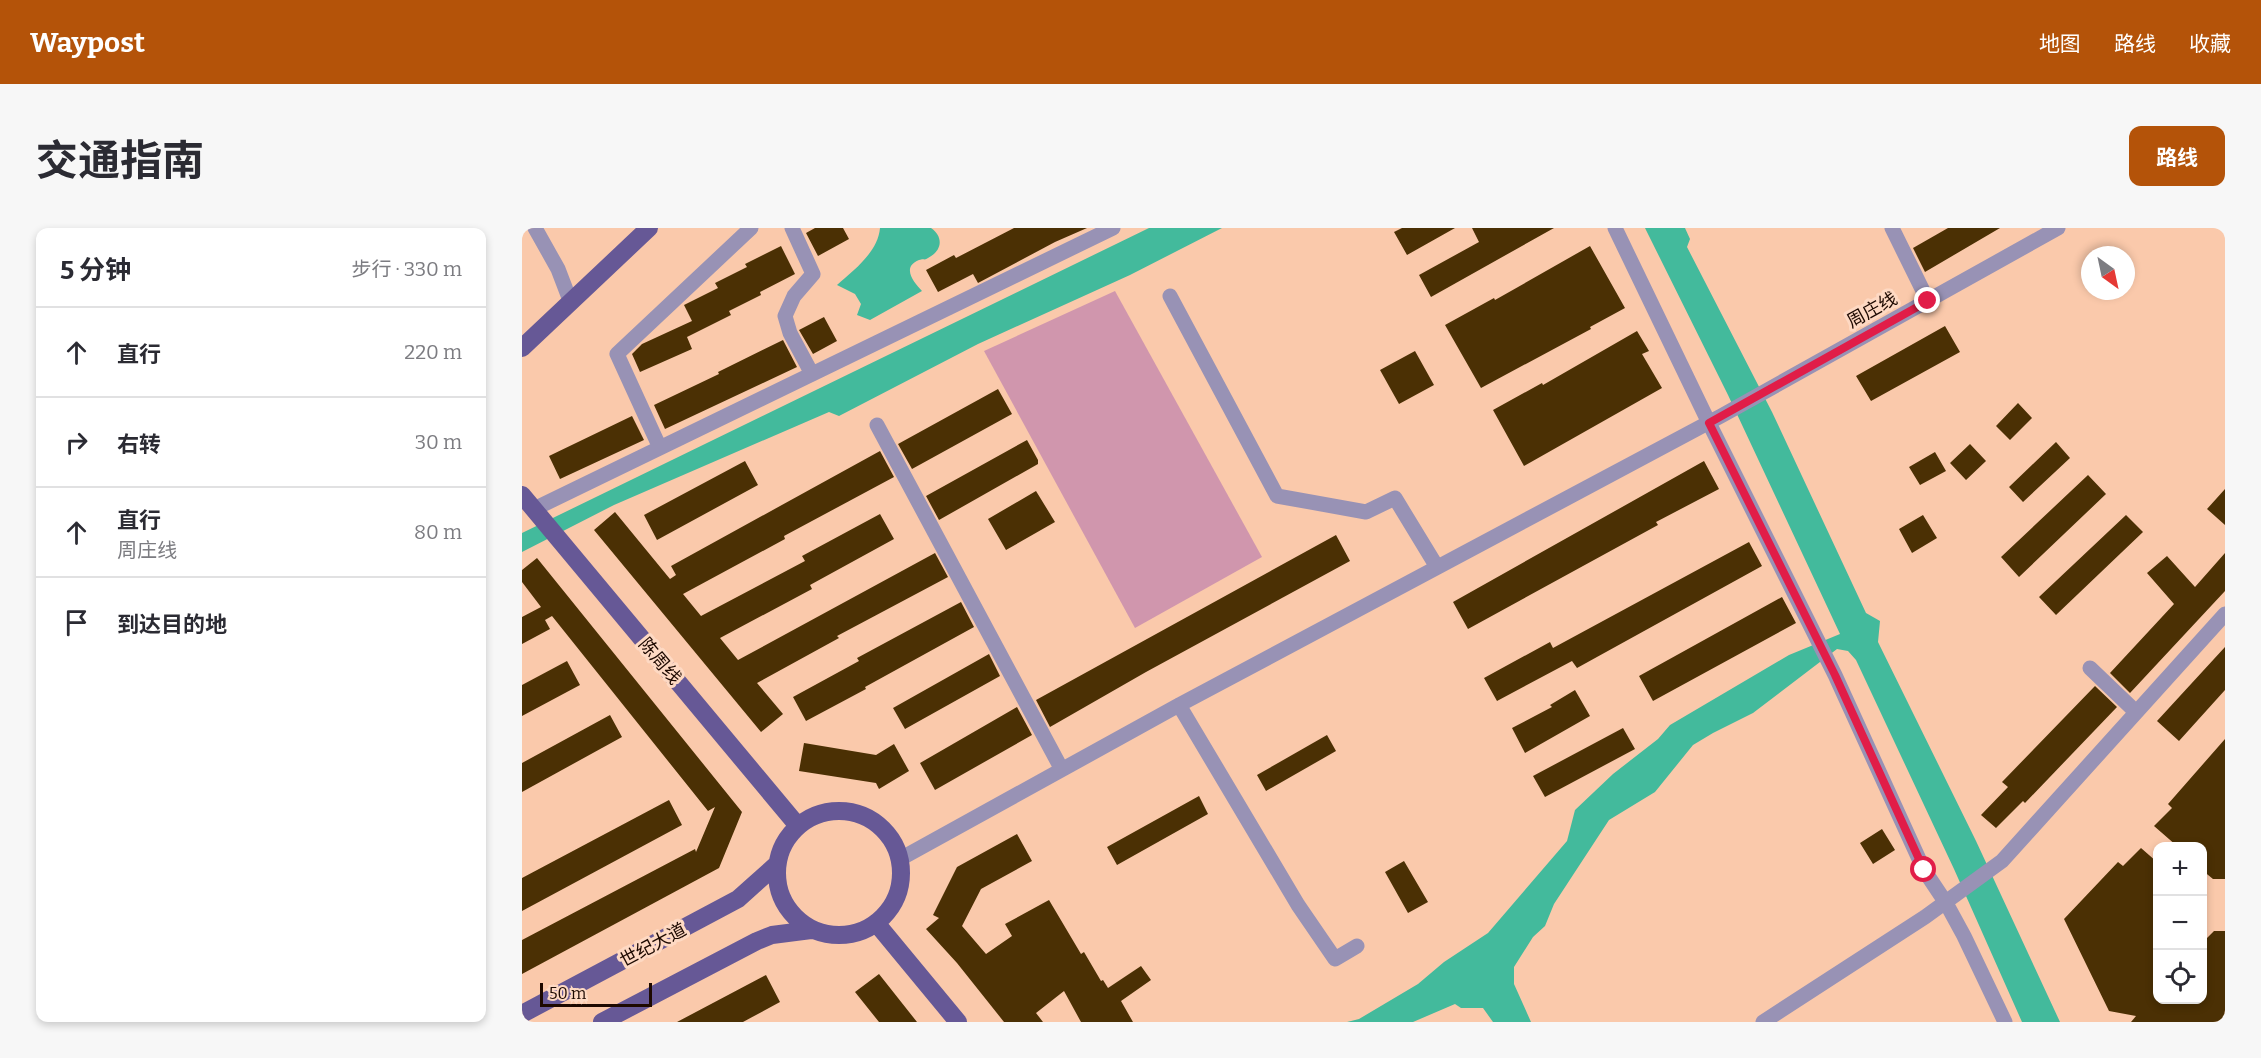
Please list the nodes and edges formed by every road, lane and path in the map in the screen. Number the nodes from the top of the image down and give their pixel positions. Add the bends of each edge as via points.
1 (536, 228) edge
2 (650, 228) edge
3 (751, 228) edge
4 (792, 228) edge
5 (1113, 228) edge
6 (1615, 228) edge
7 (1892, 228) edge
8 (2058, 228) edge
9 (1170, 296) dead end
10 (1928, 301) junction
11 (571, 303) junction
12 (522, 348) edge
13 (812, 375) junction
14 (1715, 419) junction
15 (877, 424) dead end
16 (660, 448) junction
17 (528, 502) edge
18 (1437, 567) junction
19 (2225, 614) edge
20 (2090, 668) dead end
21 (1179, 705) junction
22 (2136, 712) junction
23 (1061, 768) junction
24 (798, 826) junction
25 (900, 859) junction
26 (776, 865) junction
27 (1950, 900) junction
28 (877, 924) junction
29 (811, 930) junction
30 (1357, 946) dead end
31 (522, 1014) edge
32 (602, 1022) edge
33 (958, 1022) edge
34 (1763, 1022) edge
35 (2005, 1022) edge

1 - 11 street
2 - 11 main road
3 - 16 street via 618,354
4 - 13 street via 813,274 794,296 785,316
5 - 13 street
6 - 14 street
7 - 10 street
8 - 10 street, 周庄线
9 - 18 street via 1277,496 1366,512 1395,498
10 - 14 street, 周庄线
11 - 12 main road
13 - 16 street
14 - 18 street, 周庄线
14 - 27 street via 1924,870
15 - 23 street
16 - 17 street
17 - 24 main road, 陈周线
18 - 21 street, 周庄线
19 - 22 street
20 - 22 street
21 - 23 street, 周庄线
21 - 30 street via 1298,905 1335,959
22 - 27 street via 2002,861
23 - 25 street, 周庄线
24 - 25 main road via 816,815 837,811 858,814 878,824 892,840
24 - 26 main road via 784,843
25 - 28 main road via 901,883 893,906
26 - 29 main road via 778,891 790,914
26 - 31 main road, 世纪大道 via 738,899
27 - 34 street
27 - 35 street
28 - 29 main road via 856,934 833,936
28 - 33 main road
29 - 32 main road via 757,941

